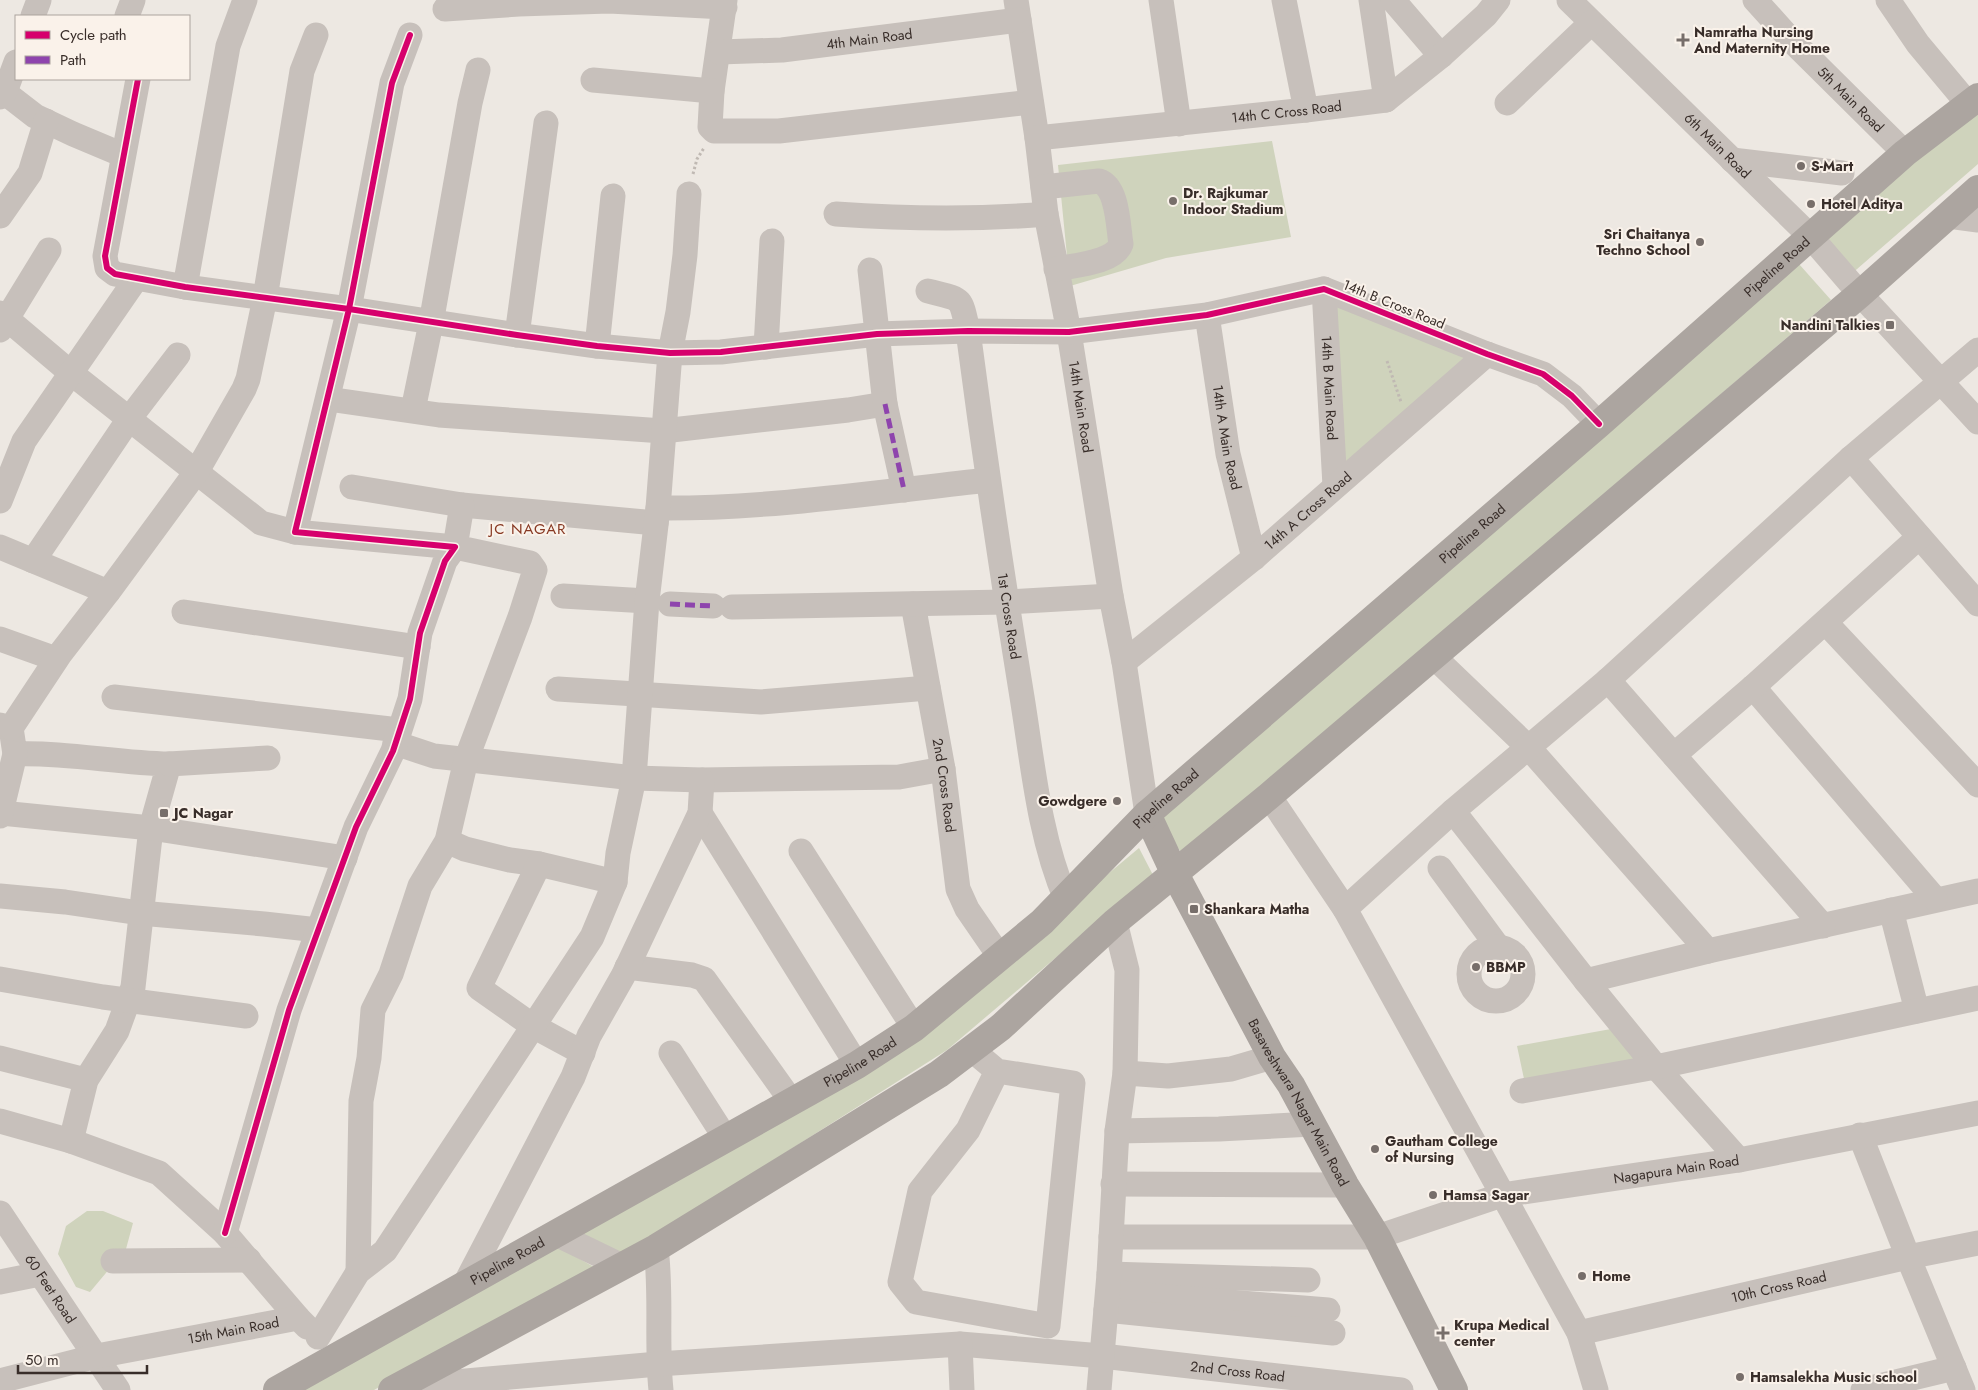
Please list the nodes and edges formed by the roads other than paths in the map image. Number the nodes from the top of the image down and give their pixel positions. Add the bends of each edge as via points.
1 (39, 0) edge
2 (133, 0) edge
3 (245, 0) edge
4 (1161, 0) edge
5 (1284, 0) edge
6 (1371, 0) edge
7 (1394, 0) edge
8 (1498, 0) edge
9 (1569, 0) edge
10 (1754, 0) edge
11 (1888, 0) edge
12 (725, 4) edge
13 (445, 9) dead end
14 (1018, 10) edge
15 (33, 15) edge
16 (127, 15) edge
17 (1591, 23) junction
18 (410, 35) dead end
19 (316, 36) dead end
20 (718, 52) junction
21 (1441, 56) junction
22 (15, 64) edge
23 (478, 70) dead end
24 (138, 80) edge
25 (593, 80) dead end
26 (712, 91) junction
27 (2, 93) edge
28 (1386, 100) junction
29 (1973, 101) edge
30 (1031, 102) junction
31 (1507, 103) dead end
32 (1306, 110) junction
33 (46, 121) junction
34 (546, 122) dead end
35 (1179, 124) junction
36 (1037, 138) junction
37 (1906, 153) junction
38 (123, 155) junction
39 (1732, 160) junction
40 (1842, 173) dead end
41 (1043, 187) junction
42 (1978, 189) edge
43 (689, 194) road end
44 (613, 196) dead end
45 (836, 214) dead end
46 (1046, 214) junction
47 (0, 216) edge
48 (1948, 216) junction
49 (1978, 220) edge
50 (1810, 236) junction
51 (772, 241) dead end
52 (49, 250) dead end
53 (1056, 269) junction
54 (870, 270) dead end
55 (136, 279) junction
56 (184, 287) junction
57 (1324, 289) junction
58 (928, 291) dead end
59 (1860, 294) junction
60 (266, 298) junction
61 (349, 309) junction
62 (1207, 315) junction
63 (2, 321) edge
64 (431, 322) junction
65 (968, 330) junction
66 (1069, 332) junction
67 (877, 334) junction
68 (517, 335) junction
69 (597, 346) junction
70 (766, 347) junction
71 (1978, 350) edge
72 (670, 353) junction
73 (1487, 354) junction
74 (178, 355) dead end
75 (71, 373) junction
76 (1940, 381) junction
77 (328, 398) junction
78 (885, 404) junction
79 (413, 410) junction
80 (129, 419) junction
81 (1978, 422) edge
82 (1599, 424) junction
83 (663, 431) junction
84 (1851, 458) junction
85 (197, 471) junction
86 (988, 480) junction
87 (1335, 486) junction
88 (352, 487) dead end
89 (904, 490) junction
90 (0, 501) edge
91 (462, 505) junction
92 (657, 516) junction
93 (295, 532) junction
94 (1919, 537) junction
95 (0, 546) edge
96 (456, 547) junction
97 (1254, 558) junction
98 (33, 561) junction
99 (108, 592) junction
100 (563, 596) dead end
101 (1111, 596) junction
102 (1006, 602) junction
103 (659, 603) junction
104 (913, 604) junction
105 (1978, 604) edge
106 (184, 612) dead end
107 (1826, 623) junction
108 (0, 640) edge
109 (418, 646) junction
110 (1434, 657) junction
111 (56, 659) junction
112 (1124, 662) junction
113 (1608, 680) junction
114 (1753, 687) junction
115 (928, 688) junction
116 (558, 689) dead end
117 (642, 694) junction
118 (114, 697) dead end
119 (6, 726) edge
120 (397, 736) junction
121 (1529, 748) junction
122 (15, 754) junction
123 (1674, 754) junction
124 (268, 758) dead end
125 (466, 760) junction
126 (169, 764) junction
127 (943, 769) junction
128 (634, 778) junction
129 (702, 780) junction
130 (1978, 784) edge
131 (1269, 796) junction
132 (1453, 811) junction
133 (700, 813) junction
134 (0, 814) edge
135 (1147, 814) junction
136 (151, 828) junction
137 (446, 841) junction
138 (801, 851) dead end
139 (345, 858) junction
140 (539, 864) junction
141 (1440, 868) dead end
142 (1174, 872) junction
143 (615, 882) junction
144 (1978, 891) edge
145 (0, 896) edge
146 (1066, 899) junction
147 (1935, 899) junction
148 (1344, 909) junction
149 (1890, 910) junction
150 (140, 913) junction
151 (1115, 922) junction
152 (1823, 926) junction
153 (1545, 928) junction
154 (318, 930) junction
155 (1708, 951) junction
156 (1000, 957) junction
157 (627, 967) junction
158 (0, 979) edge
159 (1586, 981) junction
160 (1978, 998) edge
161 (128, 1000) junction
162 (1917, 1011) junction
163 (246, 1016) dead end
164 (533, 1026) junction
165 (914, 1028) junction
166 (972, 1050) junction
167 (583, 1053) junction
168 (671, 1053) dead end
169 (1272, 1057) junction
170 (0, 1058) edge
171 (857, 1065) junction
172 (1656, 1066) junction
173 (998, 1071) junction
174 (1125, 1073) junction
175 (86, 1080) junction
176 (1522, 1091) dead end
177 (792, 1102) junction
178 (1978, 1112) edge
179 (0, 1121) edge
180 (1312, 1124) junction
181 (1117, 1131) junction
182 (1860, 1135) junction
183 (726, 1139) junction
184 (71, 1141) junction
185 (1739, 1160) junction
186 (1114, 1184) junction
187 (1345, 1185) junction
188 (1502, 1195) junction
189 (0, 1213) edge
190 (225, 1233) junction
191 (556, 1234) junction
192 (1377, 1236) junction
193 (1111, 1237) junction
194 (1978, 1242) edge
195 (656, 1248) junction
196 (1908, 1256) junction
197 (249, 1260) junction
198 (112, 1261) dead end
199 (622, 1266) junction
200 (358, 1272) junction
201 (40, 1274) junction
202 (1308, 1280) dead end
203 (0, 1282) edge
204 (465, 1284) junction
205 (1108, 1292) junction
206 (298, 1318) junction
207 (1331, 1321) dead end
208 (1580, 1333) junction
209 (960, 1344) junction
210 (326, 1347) junction
211 (96, 1356) junction
212 (1102, 1356) junction
213 (658, 1364) junction
214 (1958, 1379) edge
215 (0, 1381) edge
216 (1358, 1387) edge
217 (395, 1388) edge
218 (118, 1390) edge
219 (277, 1390) edge
220 (661, 1390) edge
221 (962, 1390) edge
222 (1098, 1390) edge
223 (1401, 1390) edge
224 (1454, 1390) edge
225 (1596, 1390) edge
226 (1863, 1390) edge

1 - 15 street
2 - 16 street
3 - 56 street via 228,46
4 - 35 street
5 - 32 street
6 - 28 street
7 - 21 street
8 - 21 street
9 - 17 street, 6th Main Road
10 - 37 street, 5th Main Road
11 - 29 street via 1918,44
12 - 13 street via 609,1
12 - 20 street
14 - 20 street, 4th Main Road via 782,50
14 - 30 street, 14th Main Road
17 - 31 street
17 - 39 street, 6th Main Road
18 - 61 street via 392,83
19 - 60 street via 302,71
20 - 26 street
21 - 28 street
22 - 27 street
23 - 64 street
24 - 38 street, 14th B Cross Road
25 - 26 street
26 - 30 street via 710,126 714,131 779,132
27 - 33 street
28 - 32 street, 14th C Cross Road
29 - 37 main road, Pipeline Road
30 - 36 street, 14th Main Road
32 - 35 street, 14th C Cross Road
33 - 38 street
33 - 47 street via 30,173
34 - 68 street
35 - 36 street, 14th C Cross Road
36 - 41 street, 14th Main Road
37 - 50 main road, Pipeline Road
38 - 55 street, 14th B Cross Road via 105,256 107,268 115,274
39 - 40 street
39 - 50 street, 6th Main Road
41 - 46 street, 14th Main Road
41 - 53 street via 1098,181 1111,192 1116,210 1119,250 1110,257
42 - 48 main road
43 - 72 street via 685,255
44 - 69 street
45 - 46 street via 960,220
46 - 53 street, 14th Main Road
48 - 49 street
48 - 59 main road
50 - 59 street, 6th Main Road
50 - 82 main road, Pipeline Road
51 - 70 street
52 - 63 street
53 - 66 street, 14th Main Road
54 - 67 street
55 - 56 street, 14th B Cross Road
55 - 75 street
56 - 60 street, 14th B Cross Road
57 - 62 street, 14th B Cross Road
57 - 73 street, 14th B Cross Road
57 - 87 street, 14th B Main Road
58 - 65 street, 1st Cross Road via 962,302
59 - 76 street, 6th Main Road
59 - 110 main road
60 - 61 street, 14th B Cross Road
60 - 85 street via 248,380
61 - 64 street, 14th B Cross Road
61 - 77 street
62 - 66 street, 14th B Cross Road
62 - 97 street, 14th A Main Road via 1228,454
63 - 75 street
64 - 68 street, 14th B Cross Road
64 - 79 street
65 - 66 street, 14th B Cross Road
65 - 67 street, 14th B Cross Road
65 - 86 street, 1st Cross Road
66 - 101 street, 14th Main Road
67 - 70 street, 14th B Cross Road
67 - 78 street
68 - 69 street, 14th B Cross Road
69 - 72 street, 14th B Cross Road
70 - 72 street, 14th B Cross Road
71 - 76 street
72 - 83 street
73 - 82 street, 14th B Cross Road via 1543,374 1572,396
73 - 87 street, 14th A Cross Road
74 - 80 street
75 - 80 street
75 - 90 street via 24,441
76 - 81 street, 6th Main Road
76 - 84 street
77 - 79 street
77 - 93 street
78 - 83 street
78 - 89 street
79 - 83 street via 439,415
80 - 85 street
80 - 98 street
82 - 135 main road, Pipeline Road
83 - 92 street
84 - 94 street
84 - 113 street
85 - 93 street via 261,524
85 - 99 street
86 - 89 street
86 - 102 street, 1st Cross Road
87 - 97 street, 14th A Cross Road
88 - 91 street
89 - 92 street via 693,508
91 - 92 street
91 - 96 street
92 - 103 street
93 - 96 street
94 - 105 street
94 - 107 street
95 - 98 street
96 - 109 street via 445,561
96 - 125 street via 530,563 535,570
97 - 112 street, 14th A Cross Road
98 - 99 street
99 - 111 street
100 - 103 street
101 - 102 street
101 - 112 street, 14th Main Road
102 - 104 street
102 - 146 street, 1st Cross Road via 1047,848
103 - 104 street via 722,607
103 - 117 street
104 - 115 street, 2nd Cross Road
106 - 109 street
107 - 114 street
107 - 130 street
108 - 111 street
109 - 120 street via 410,700
110 - 121 street
110 - 131 main road
111 - 119 street
112 - 135 street, 14th Main Road
113 - 121 street
113 - 123 street
114 - 123 street
114 - 147 street
115 - 117 street via 761,702
115 - 127 street, 2nd Cross Road
116 - 117 street
117 - 128 street
118 - 120 street
119 - 122 street
120 - 125 street via 434,756
120 - 139 street
121 - 132 street
121 - 155 street
122 - 126 street
122 - 134 street
123 - 152 street
124 - 126 street
125 - 128 street
125 - 137 street
126 - 136 street
127 - 129 street via 898,777
127 - 156 street, 2nd Cross Road via 959,894
128 - 129 street
128 - 143 street
129 - 133 street
131 - 142 main road
131 - 148 street
132 - 148 street
132 - 153 street
133 - 157 street
133 - 171 street
134 - 136 street
135 - 142 main road, Basaveshwara Nagar Main Road
135 - 146 main road, Pipeline Road
136 - 139 street
136 - 150 street
137 - 140 street via 465,849
137 - 200 street via 420,886 391,974 373,1010 361,1101
138 - 165 street
139 - 154 street
140 - 143 street
140 - 164 street via 479,988
141 - 153 street via 1505,950
142 - 151 main road
142 - 169 main road, Basaveshwara Nagar Main Road
143 - 164 street via 592,937
144 - 147 street
145 - 150 street
146 - 156 main road, Pipeline Road
147 - 149 street
148 - 188 street
149 - 152 street
149 - 162 street
150 - 154 street
150 - 161 street via 133,986
151 - 166 main road
151 - 174 street via 1127,970
152 - 155 street
153 - 159 street
154 - 190 street via 289,1010
155 - 159 street
156 - 165 main road, Pipeline Road
157 - 167 street
157 - 177 street via 704,979
158 - 161 street
159 - 172 street
160 - 162 street
161 - 163 street
161 - 175 street via 117,1031
162 - 172 street
164 - 167 street
164 - 200 street via 385,1251
165 - 171 main road, Pipeline Road
166 - 173 street
166 - 195 main road
167 - 204 street
168 - 183 street
169 - 174 street via 1231,1069 1168,1076
169 - 180 main road, Basaveshwara Nagar Main Road
170 - 175 street
171 - 177 main road, Pipeline Road
172 - 176 street
172 - 185 street
173 - 173 street via 1073,1083 1048,1326 916,1302 900,1282 920,1191 968,1130
174 - 181 street
175 - 184 street
177 - 183 main road, Pipeline Road
178 - 182 street, Nagapura Main Road
179 - 184 street
180 - 181 street
180 - 187 main road, Basaveshwara Nagar Main Road
181 - 186 street
182 - 185 street, Nagapura Main Road
182 - 196 street
183 - 191 main road, Pipeline Road
184 - 190 street via 159,1173
185 - 188 street, Nagapura Main Road
186 - 187 street
186 - 193 street
187 - 192 main road, Basaveshwara Nagar Main Road
188 - 192 street, Nagapura Main Road
188 - 208 street
189 - 201 street, 60 Feet Road
190 - 197 street
191 - 199 street
191 - 204 main road, Pipeline Road
192 - 193 street, Nagapura Main Road
192 - 224 main road, Basaveshwara Nagar Main Road
193 - 205 street
194 - 196 street, 10th Cross Road
195 - 199 main road
195 - 213 street via 660,1331
196 - 208 street, 10th Cross Road
196 - 214 street
197 - 198 street
197 - 206 street
199 - 217 main road
200 - 210 street
201 - 203 street
201 - 211 street, 60 Feet Road
202 - 205 street
204 - 210 main road, Pipeline Road
205 - 207 street
205 - 212 street
206 - 210 street, 15th Main Road
206 - 211 street, 15th Main Road
208 - 225 street
209 - 212 street, 2nd Cross Road
209 - 213 street, 2nd Cross Road
209 - 221 street
210 - 219 main road, Pipeline Road
211 - 215 street, 15th Main Road
211 - 218 street, 60 Feet Road
212 - 216 street, 2nd Cross Road
212 - 222 street
213 - 217 street, 2nd Cross Road
213 - 220 street
214 - 226 street
216 - 223 street, 2nd Cross Road

